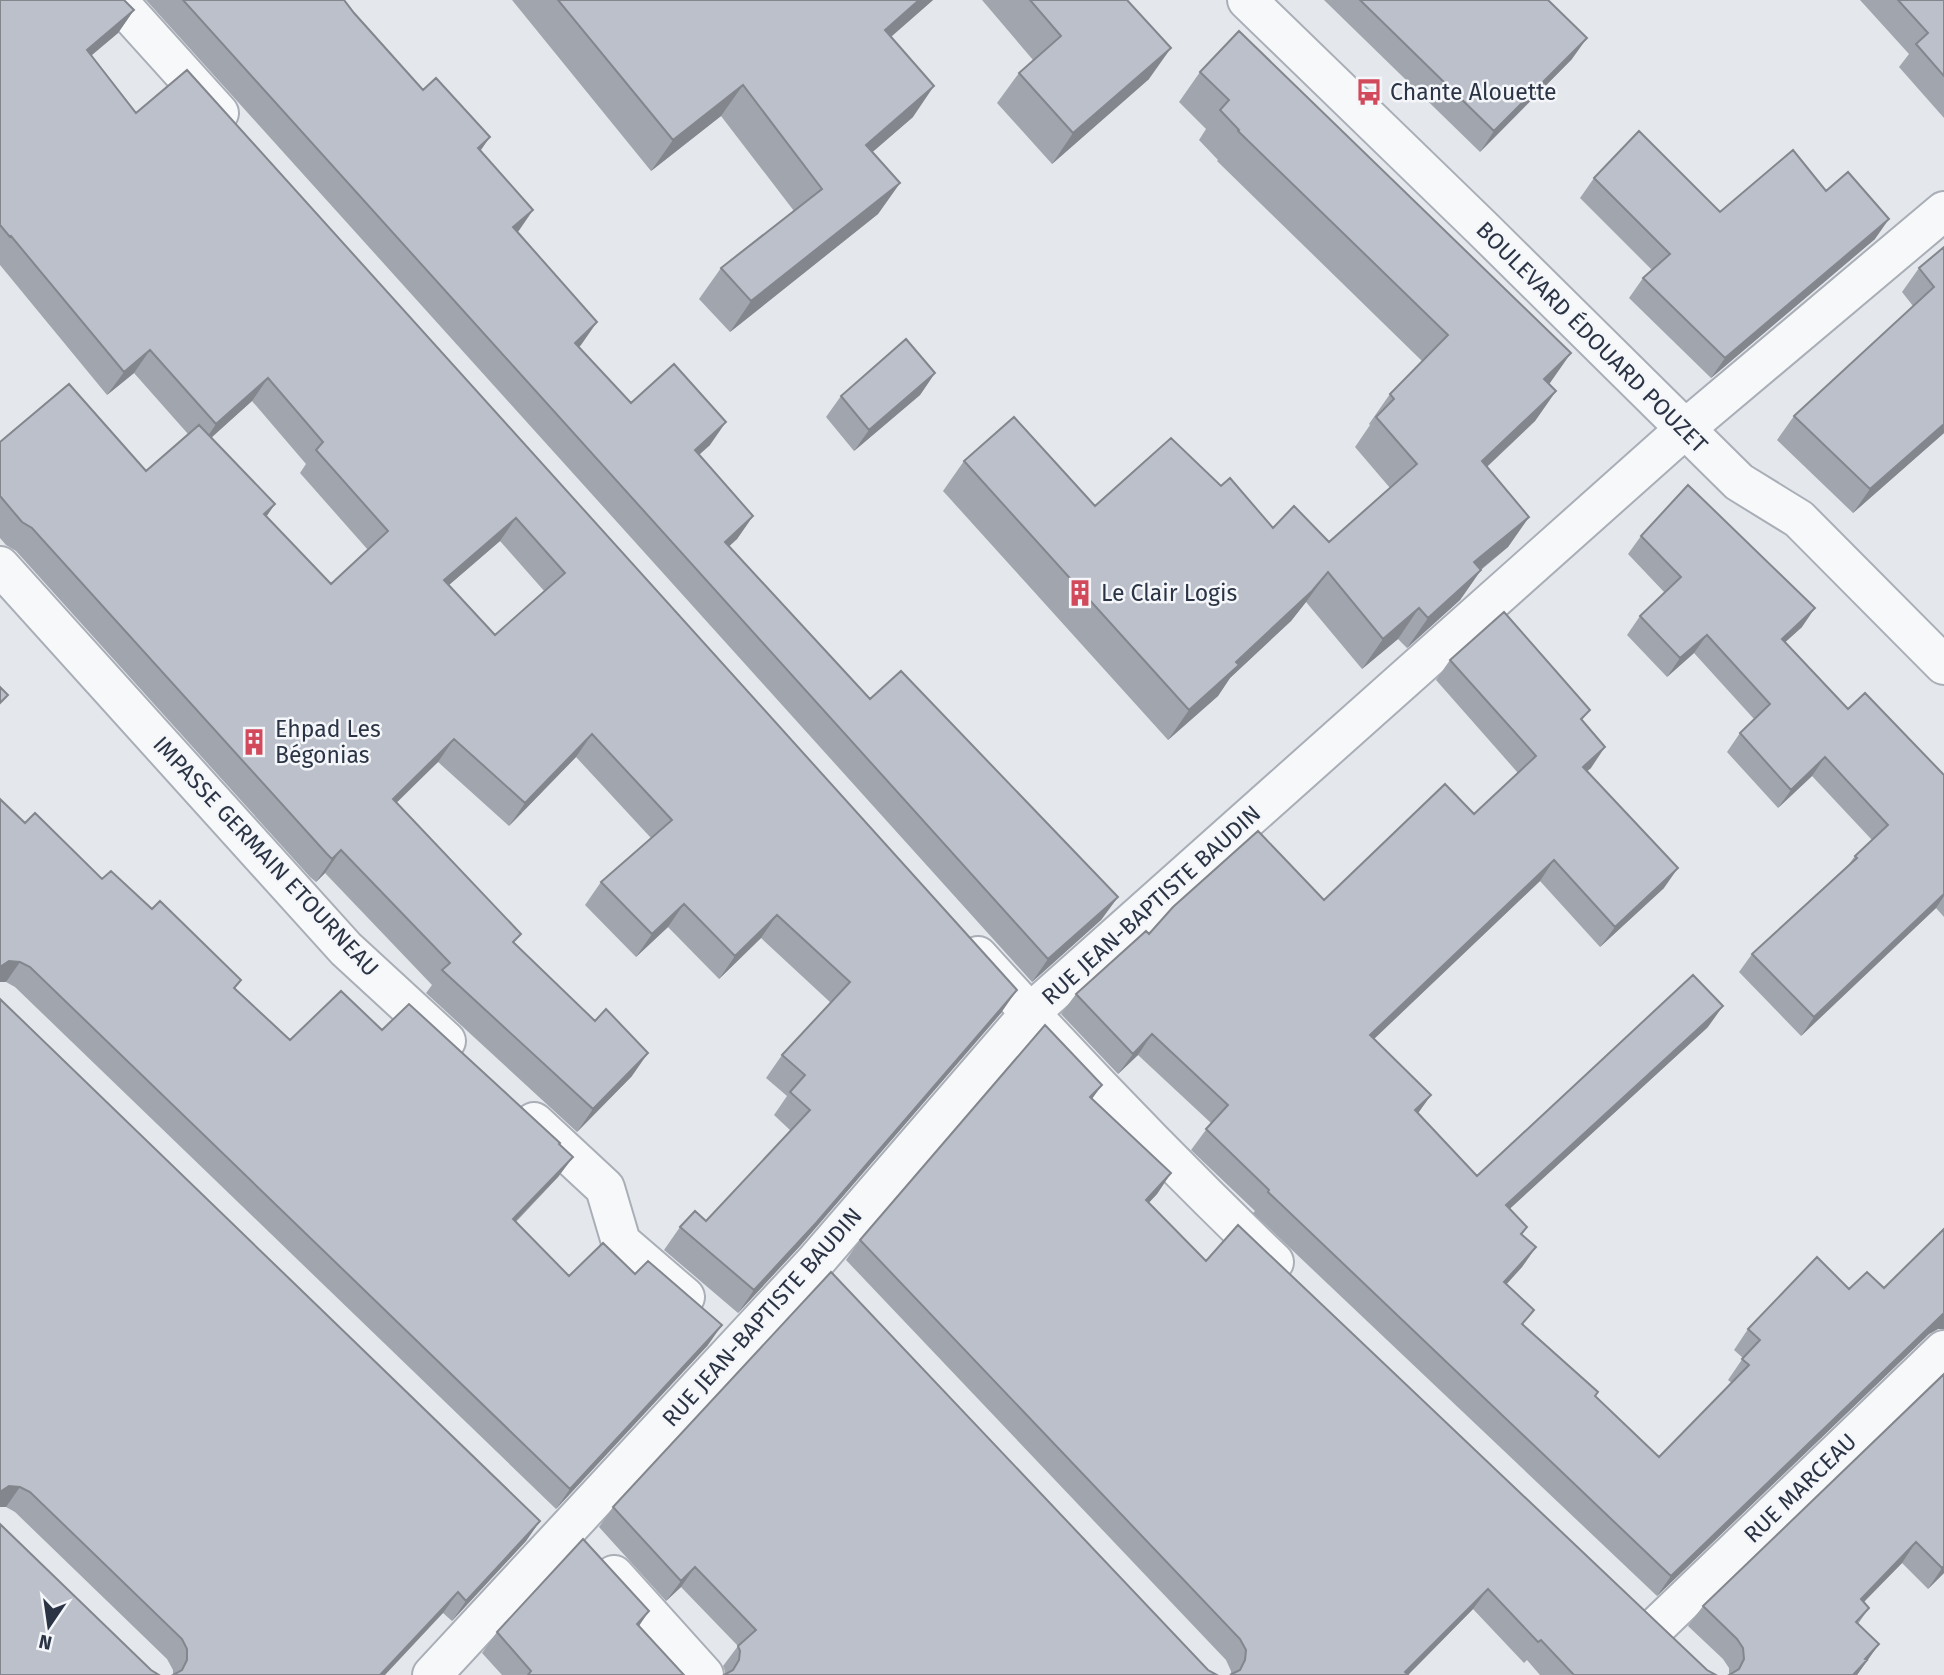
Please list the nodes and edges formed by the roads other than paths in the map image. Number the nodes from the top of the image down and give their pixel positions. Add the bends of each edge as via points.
1 (117, 0) edge
2 (1247, 0) edge
3 (238, 134) edge
4 (1944, 211) edge
5 (1685, 429) junction
6 (0, 566) edge
7 (1944, 665) edge
8 (956, 930) edge
9 (1030, 1013) junction
10 (475, 1067) edge
11 (505, 1095) edge
12 (1295, 1282) edge
13 (739, 1343) junction
14 (1944, 1350) edge
15 (554, 1529) junction
16 (1658, 1629) edge
17 (432, 1675) edge
18 (704, 1675) edge

1 - 3 street
2 - 5 street, BOULEVARD ÉDOUARD POUZET
4 - 5 street, RUE JEAN-BAPTISTE BAUDIN
5 - 7 street, BOULEVARD ÉDOUARD POUZET via 1739,482 1800,519
5 - 9 street, RUE JEAN-BAPTISTE BAUDIN
6 - 10 street, IMPASSE GERMAIN ETOURNEAU via 346,949
8 - 9 street
9 - 12 street via 1204,1196
9 - 13 street, RUE JEAN-BAPTISTE BAUDIN via 825,1271
11 - 13 street via 605,1188 621,1242
13 - 15 street, RUE JEAN-BAPTISTE BAUDIN
14 - 16 street, RUE MARCEAU
15 - 17 street, RUE JEAN-BAPTISTE BAUDIN
15 - 18 street

